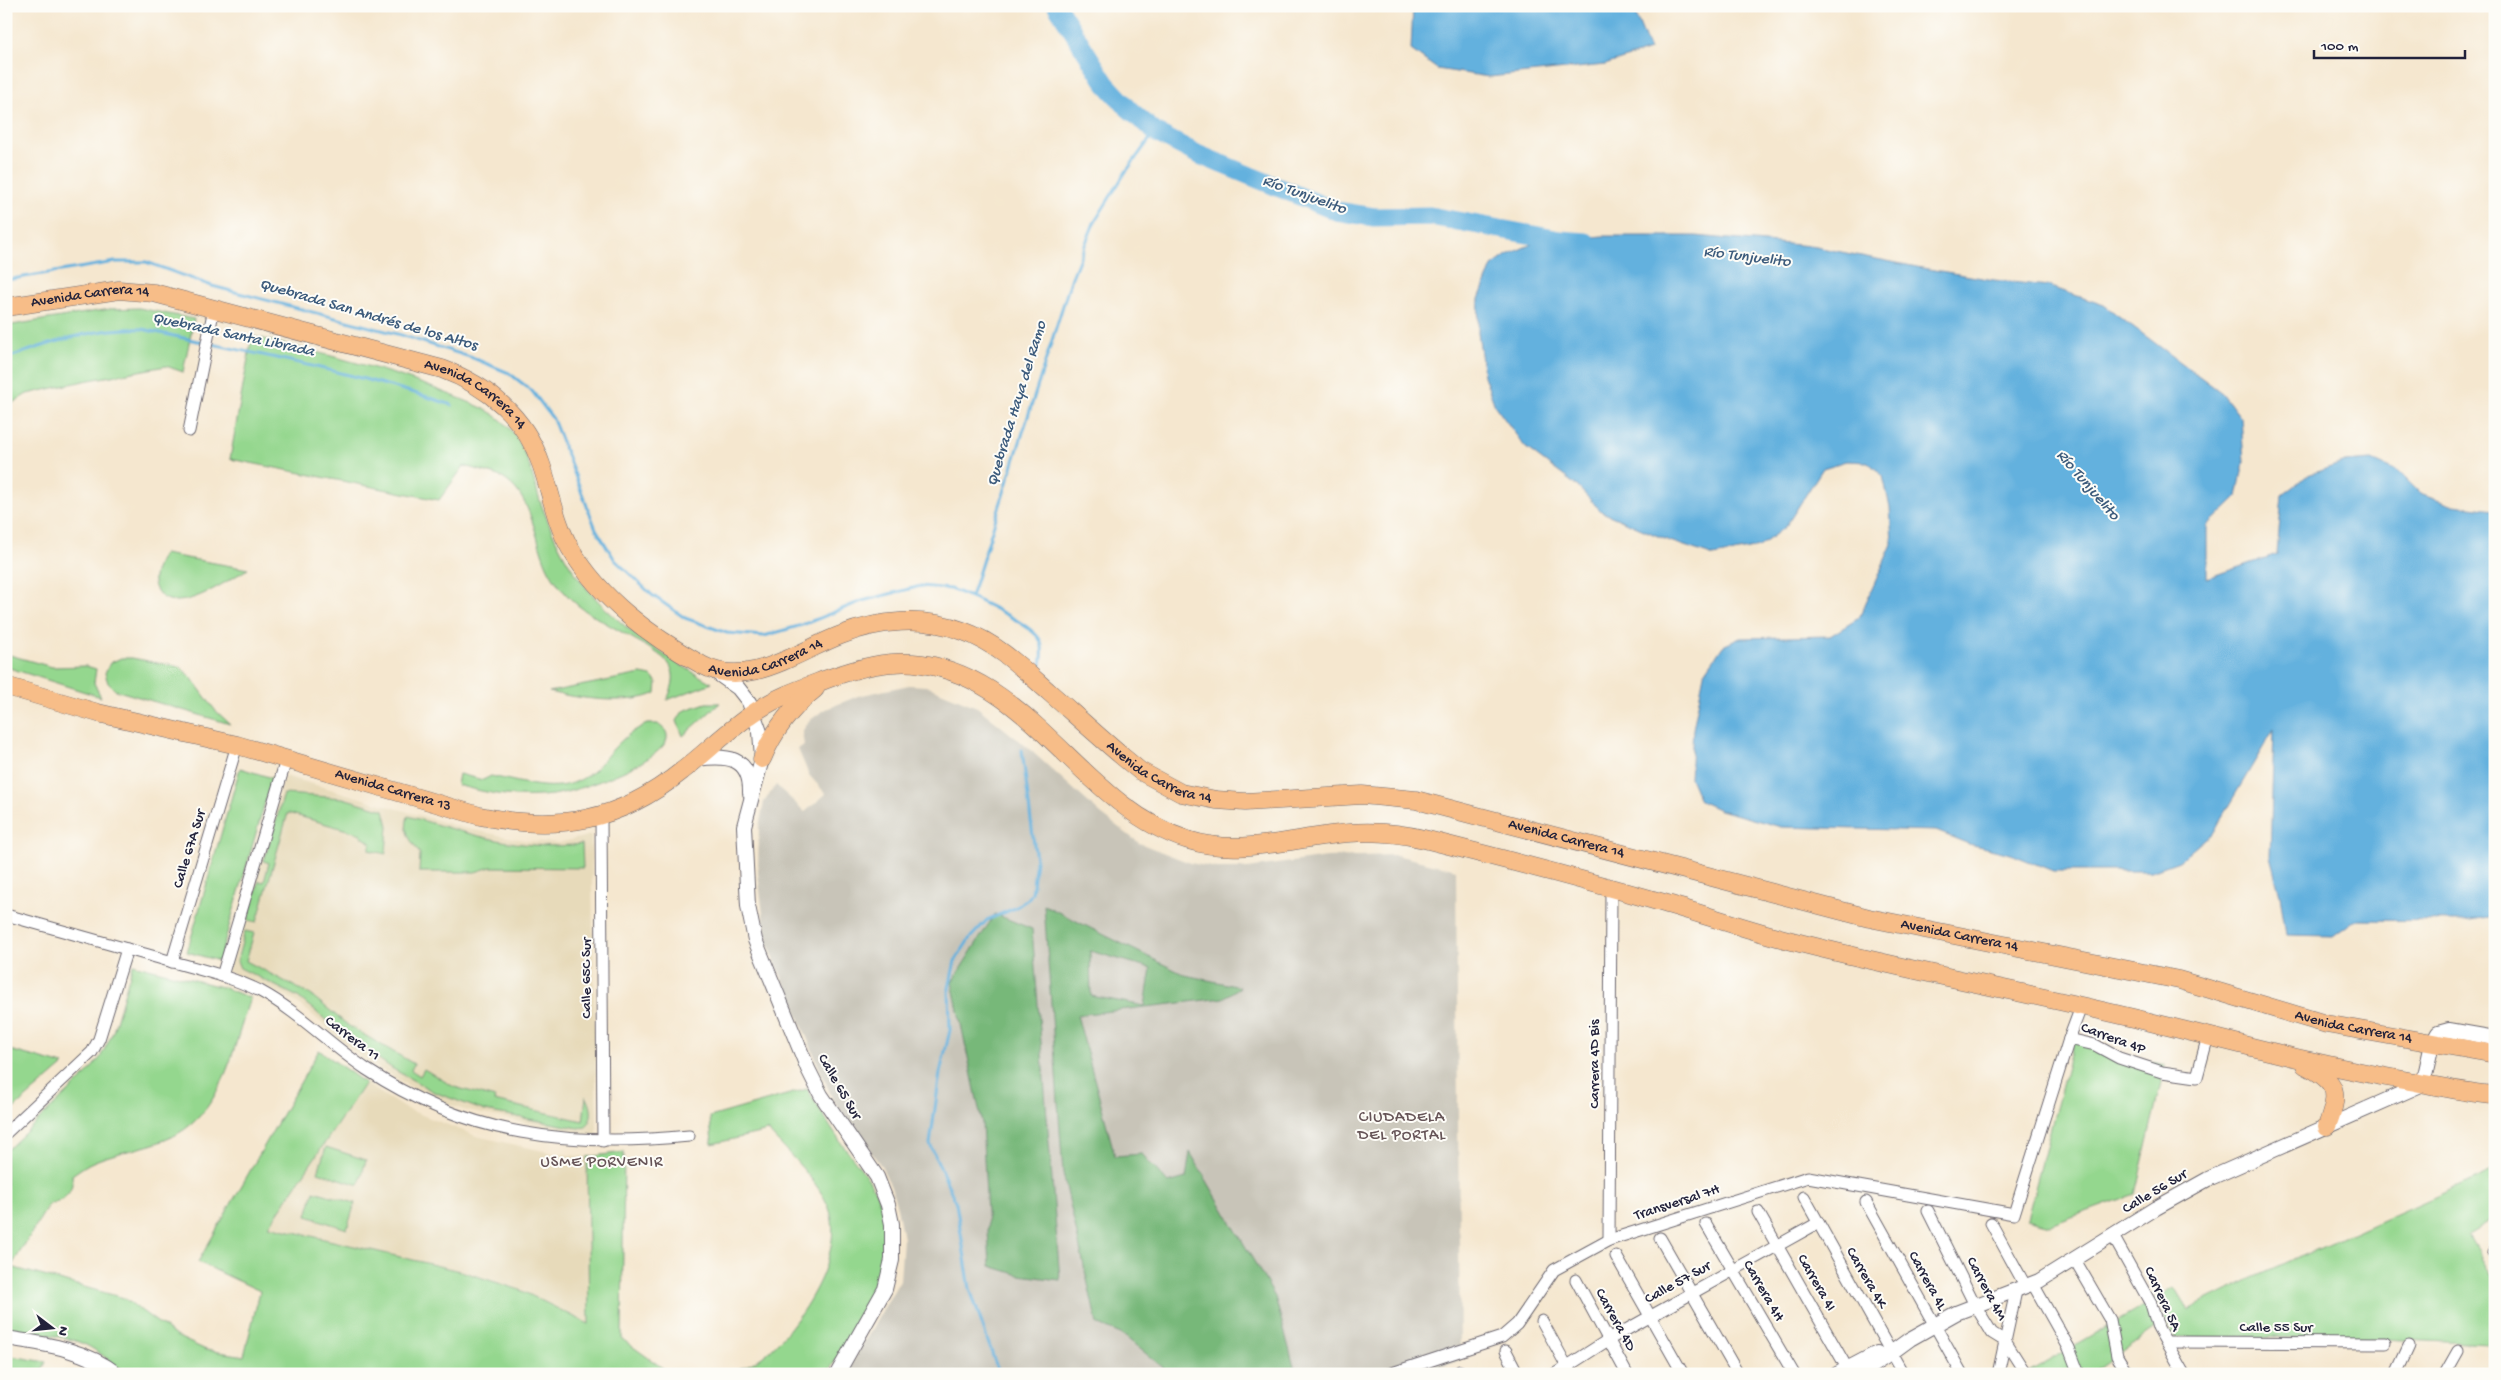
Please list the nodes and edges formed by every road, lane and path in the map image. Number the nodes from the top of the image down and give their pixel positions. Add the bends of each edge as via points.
1 (6, 306) edge
2 (214, 308) junction
3 (189, 431) dead end
4 (708, 668) junction
5 (828, 679) junction
6 (6, 686) edge
7 (755, 712) junction
8 (238, 746) junction
9 (697, 759) junction
10 (762, 759) junction
11 (286, 760) junction
12 (749, 801) junction
13 (601, 815) junction
14 (1610, 889) junction
15 (6, 915) edge
16 (127, 949) junction
17 (172, 962) junction
18 (222, 976) junction
19 (2081, 1007) junction
20 (2208, 1036) junction
21 (2495, 1038) edge
22 (2069, 1039) junction
23 (2432, 1044) junction
24 (2495, 1054) edge
25 (2292, 1058) junction
26 (2423, 1084) junction
27 (2495, 1095) edge
28 (2327, 1126) junction
29 (6, 1133) edge
30 (689, 1136) dead end
31 (603, 1141) junction
32 (1804, 1197) dead end
33 (1866, 1202) dead end
34 (1928, 1211) dead end
35 (1758, 1212) dead end
36 (2014, 1214) joint
37 (1818, 1223) junction
38 (1991, 1223) dead end
39 (1706, 1224) dead end
40 (2113, 1236) junction
41 (1660, 1238) dead end
42 (1609, 1240) junction
43 (1778, 1246) junction
44 (1616, 1256) dead end
45 (2075, 1260) junction
46 (1733, 1270) junction
47 (1576, 1280) dead end
48 (2025, 1287) junction
49 (1692, 1292) junction
50 (1975, 1305) junction
51 (1650, 1316) junction
52 (1542, 1321) dead end
53 (1934, 1325) junction
54 (6, 1338) edge
55 (1608, 1340) junction
56 (2005, 1341) junction
57 (2166, 1342) junction
58 (2386, 1343) dead end
59 (2409, 1346) dead end
60 (1889, 1350) junction
61 (1506, 1351) dead end
62 (2458, 1351) dead end
63 (1569, 1370) edge
64 (1848, 1372) edge
65 (117, 1374) edge
66 (837, 1374) edge
67 (1389, 1374) edge
68 (1518, 1374) edge
69 (1555, 1374) edge
70 (1628, 1374) edge
71 (1683, 1374) edge
72 (1738, 1374) edge
73 (1794, 1374) edge
74 (1903, 1374) edge
75 (1962, 1374) edge
76 (1998, 1374) edge
77 (2026, 1374) edge
78 (2079, 1374) edge
79 (2128, 1374) edge
80 (2184, 1374) edge
81 (2396, 1374) edge
82 (2445, 1374) edge

1 - 2 main road, Avenida Carrera 14 via 119,290 166,295
2 - 3 street
2 - 4 main road, Avenida Carrera 14 via 442,369 473,382 487,392 517,418 525,430 542,465 561,528 582,565 633,620
4 - 7 street, Calle 65 Sur via 738,688
4 - 23 main road, Avenida Carrera 14 via 732,673 749,672 842,634 880,624 945,625 997,648 1128,762 1181,793 1233,802 1348,795 1416,800 1869,918 2155,974 2299,1018
5 - 7 main road via 777,699
5 - 10 main road via 784,718
5 - 14 main road via 862,668 903,663 926,664 961,674 1002,699 1131,812 1190,841 1238,848 1346,833 1386,833 1421,839
6 - 8 main road, Avenida Carrera 13
7 - 9 main road, Avenida Carrera 13
7 - 10 street, Calle 65 Sur
8 - 11 main road, Avenida Carrera 13
8 - 17 street, Calle 67A Sur
9 - 12 street, Calle 65 Sur via 719,757 736,760 749,778
9 - 13 main road, Avenida Carrera 13 via 654,792
10 - 12 street, Calle 65 Sur
11 - 13 main road, Avenida Carrera 13 via 507,822 554,824
11 - 18 street
12 - 66 street, Calle 65 Sur via 744,826 748,906 759,953 815,1083 883,1188 892,1224 892,1260 885,1288
13 - 31 street, Calle 65C Sur
14 - 19 main road via 1843,954
14 - 42 street, Carrera 4D Bis
15 - 16 street, Carrera 11
16 - 17 street, Carrera 11
16 - 29 street via 92,1052
17 - 18 street, Carrera 11
18 - 31 street, Carrera 11 via 279,1003 365,1068 438,1109 477,1123 517,1132
19 - 20 main road
19 - 22 street
20 - 22 street, Carrera 4P via 2197,1077 2162,1072 2119,1058 2094,1045
20 - 25 main road
21 - 23 street via 2449,1030 2438,1034
22 - 36 street, Carrera 4P
23 - 24 main road, Avenida Carrera 14
23 - 26 street
25 - 26 main road
25 - 28 main road via 2318,1072 2333,1086 2336,1098
26 - 27 main road
26 - 28 street, Calle 56 Sur
28 - 40 street, Calle 56 Sur via 2208,1179
30 - 31 street, Carrera 11
32 - 37 street, Carrera 4K
33 - 53 street, Carrera 4L
34 - 50 street, Carrera 4M
35 - 43 street, Carrera 4I
36 - 42 street, Transversal 7H via 1808,1177
37 - 43 street, Calle 57 Sur
37 - 60 street, Carrera 4K
38 - 48 street
39 - 46 street, Carrera 4H
40 - 45 street, Calle 56 Sur
40 - 57 street, Carrera 5A via 2151,1304
41 - 49 street
42 - 67 street, Transversal 7H via 1554,1270 1517,1324 1502,1337
43 - 46 street, Calle 57 Sur
43 - 64 street, Carrera 4I
44 - 51 street
45 - 48 street, Calle 56 Sur
45 - 79 street via 2110,1320 2117,1356
46 - 49 street, Calle 57 Sur
46 - 73 street, Carrera 4H
47 - 55 street, Carrera 4D
48 - 50 street, Calle 56 Sur
48 - 56 street
48 - 78 street via 2069,1348
49 - 51 street, Calle 57 Sur
49 - 72 street
50 - 53 street, Calle 56 Sur
50 - 56 street, Carrera 4M via 1992,1333
51 - 55 street, Calle 57 Sur
51 - 71 street
52 - 63 street
53 - 60 street, Calle 56 Sur
53 - 75 street, Carrera 4L
54 - 65 street via 69,1350 93,1359
55 - 63 street, Calle 57 Sur
55 - 70 street, Carrera 4D
56 - 76 street
56 - 77 street, Carrera 4M
57 - 58 street, Calle 55 Sur
57 - 80 street, Carrera 5A
59 - 81 street
60 - 64 street, Calle 56 Sur
60 - 74 street, Carrera 4K
61 - 68 street
62 - 82 street
63 - 69 street, Calle 57 Sur

